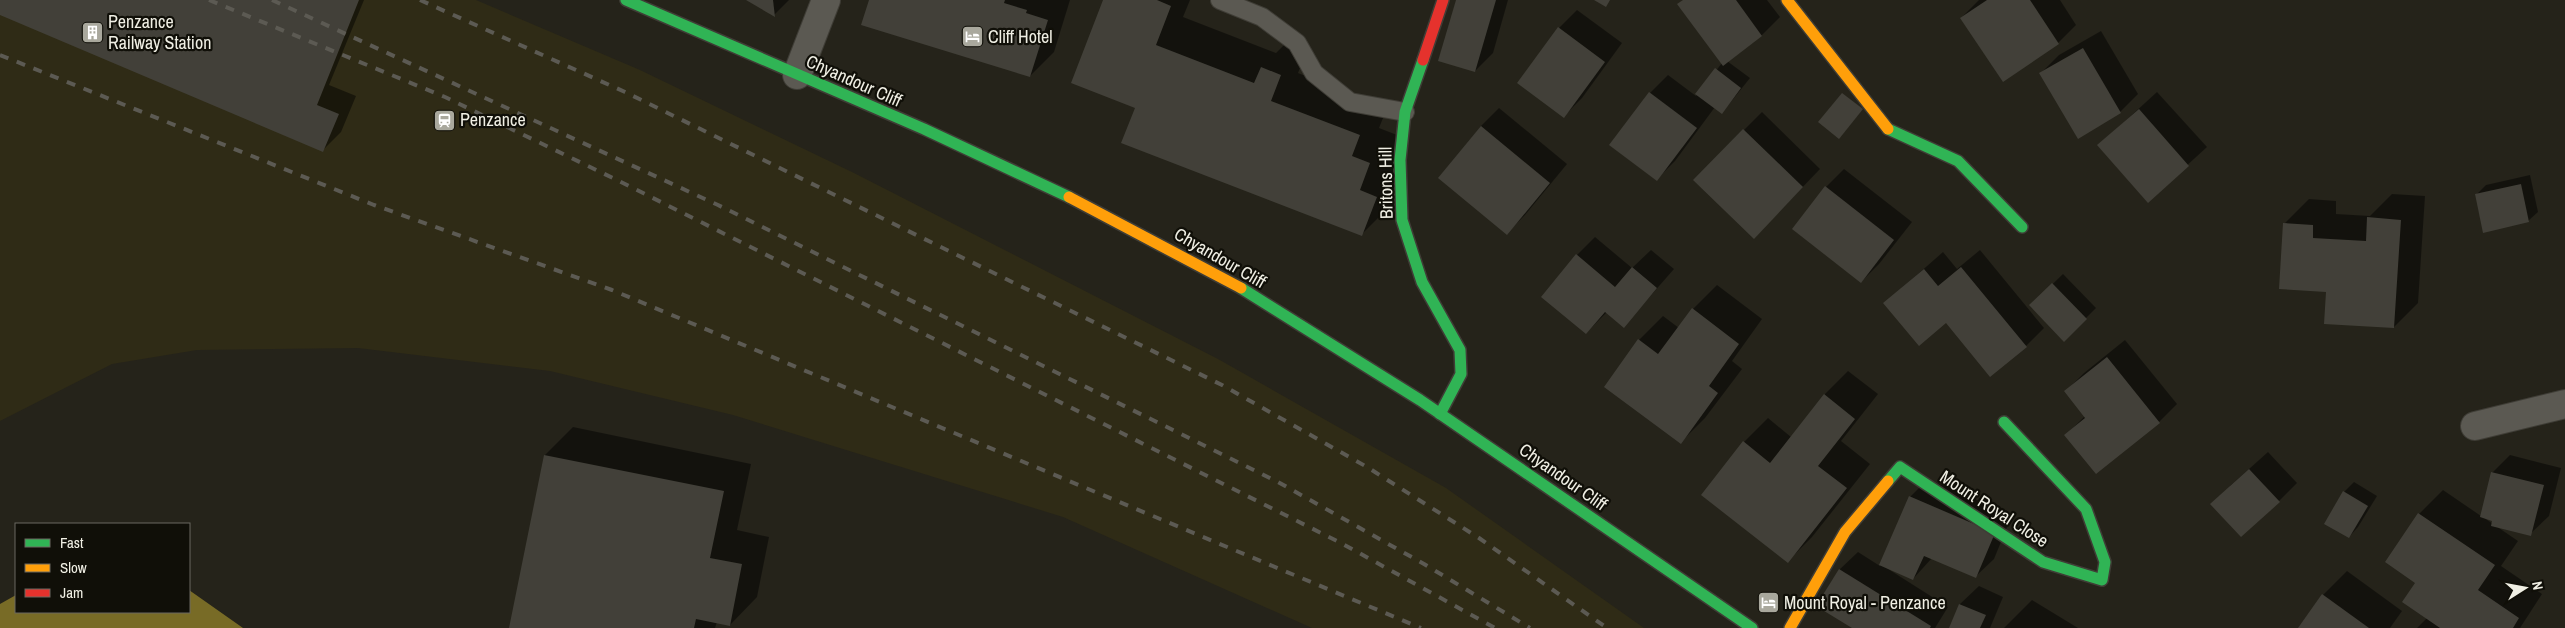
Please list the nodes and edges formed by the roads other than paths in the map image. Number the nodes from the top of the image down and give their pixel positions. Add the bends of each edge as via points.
1 (626, 0) edge
2 (826, 0) edge
3 (1220, 0) edge
4 (1443, 0) edge
5 (1787, 0) edge
6 (797, 75) junction
7 (1405, 112) junction
8 (2022, 227) dead end
9 (2565, 404) edge
10 (1440, 414) junction
11 (2004, 422) dead end
12 (2475, 426) dead end
13 (1752, 628) edge
14 (1790, 628) edge

1 - 6 street, Chyandour Cliff
2 - 6 street
3 - 7 lane via 1262,17 1297,43 1314,73 1350,102
4 - 7 street, Britons Hill
5 - 8 street via 1888,130 1958,161
6 - 10 street, Chyandour Cliff via 1065,193 1216,274
7 - 10 street, Britons Hill via 1400,160 1402,220 1422,282 1460,350 1461,374
9 - 12 street
10 - 13 street, Chyandour Cliff
11 - 14 street, Mount Royal Close via 2086,509 2105,562 2102,580 2043,562 1900,468 1845,532

